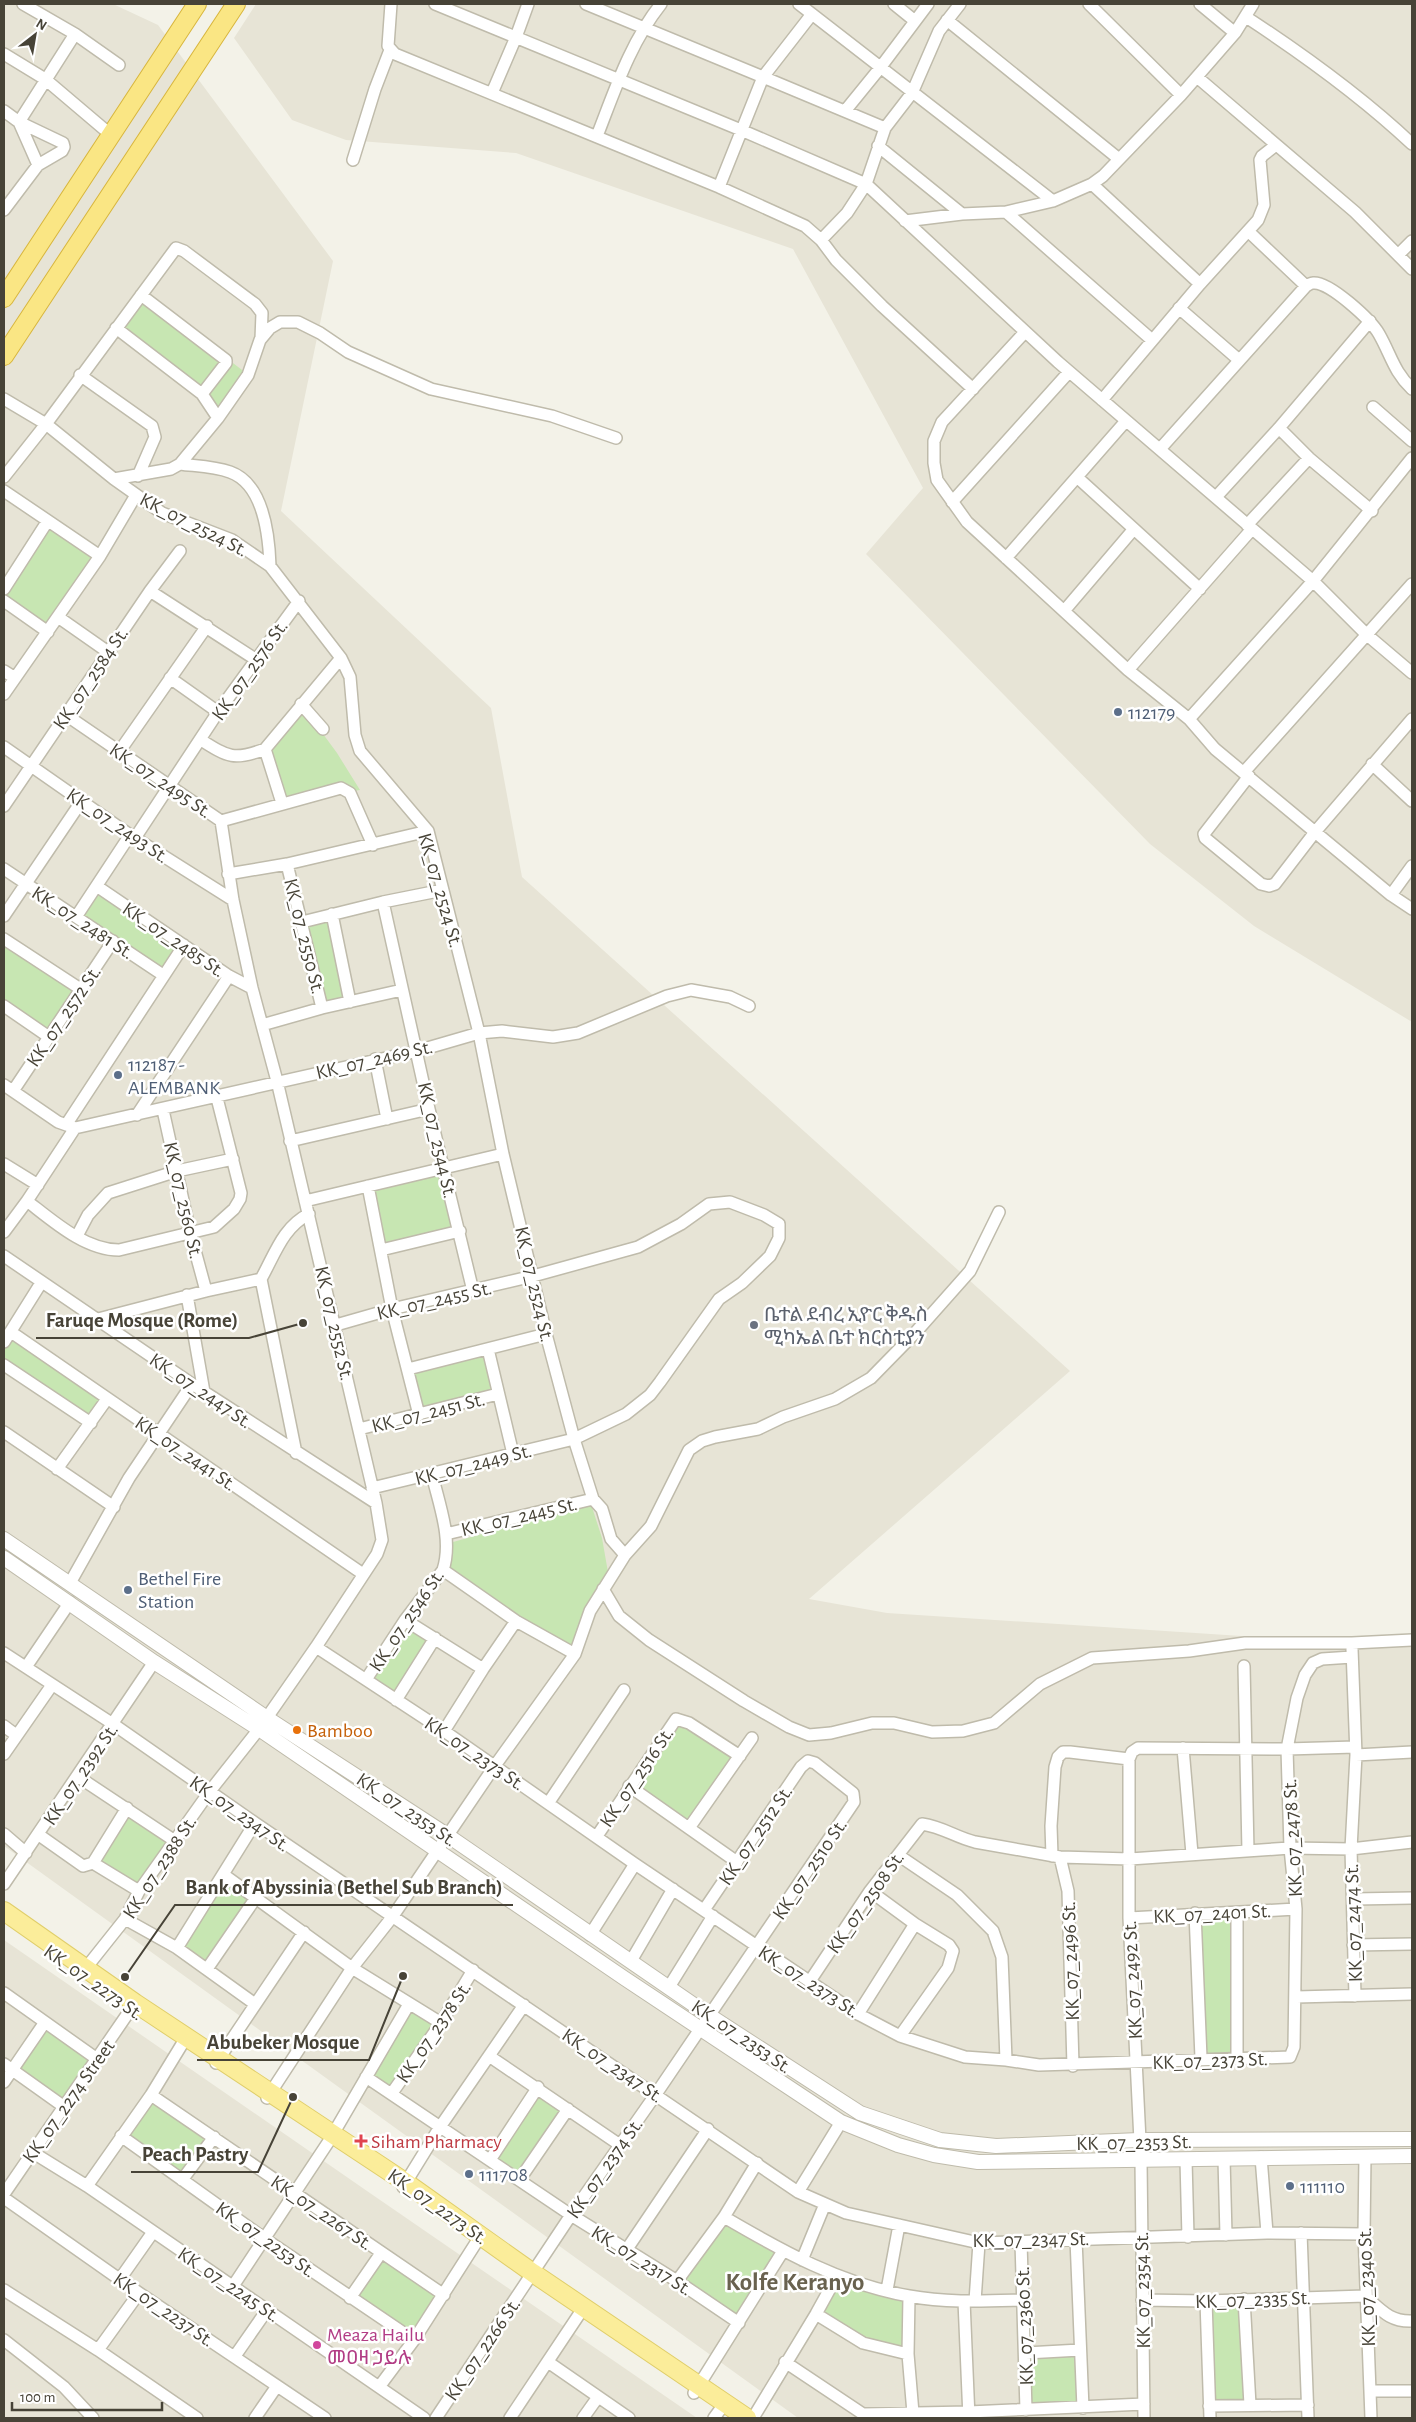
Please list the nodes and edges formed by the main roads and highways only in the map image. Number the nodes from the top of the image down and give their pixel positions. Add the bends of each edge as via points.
1 (197, 4) edge
2 (233, 8) edge
3 (4, 298) edge
4 (4, 356) edge
5 (4, 1911) edge
6 (4, 1918) edge
7 (84, 1971) junction
8 (722, 2412) edge
9 (747, 2418) edge

1 - 3 highway
2 - 4 highway
5 - 7 main road, KK_07_2273 St.
6 - 7 main road, KK_07_2273 St.
7 - 8 main road, KK_07_2273 St. via 403,2186 696,2390
8 - 9 main road, KK_07_2273 St.

